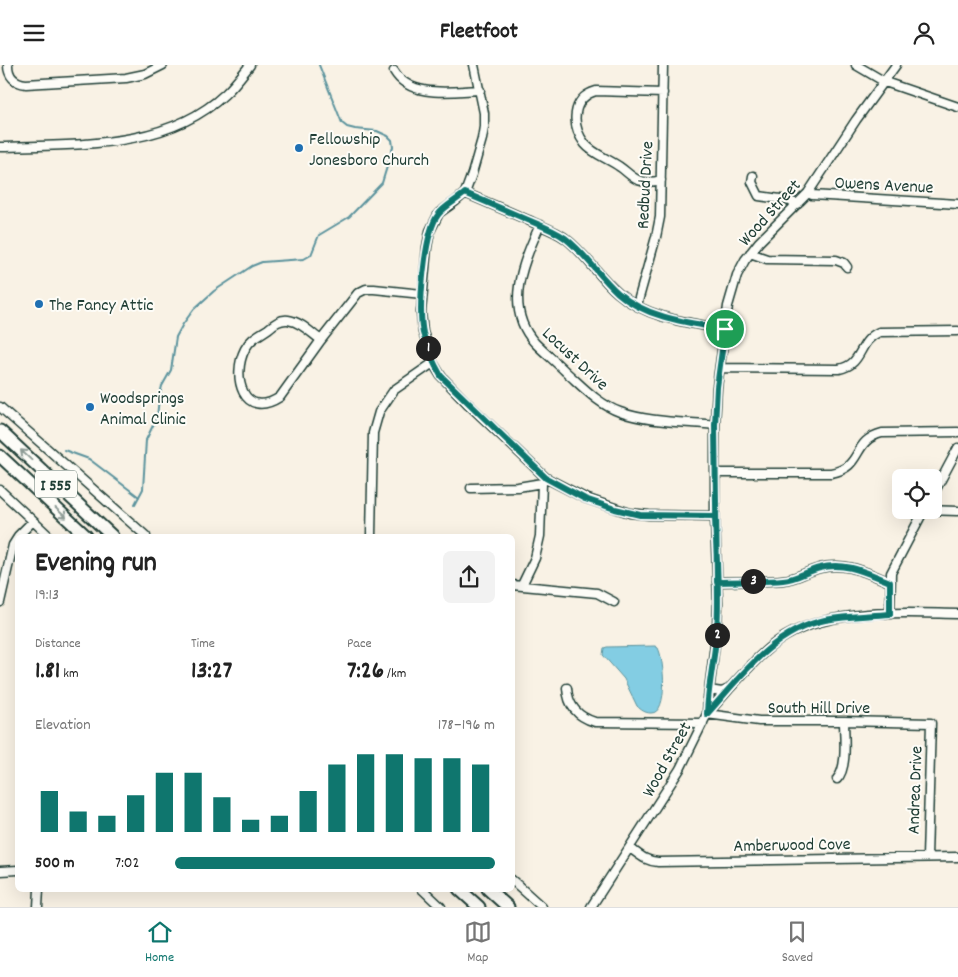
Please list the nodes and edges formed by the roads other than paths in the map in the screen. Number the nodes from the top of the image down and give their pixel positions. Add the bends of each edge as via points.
1 (8, 65) edge
2 (163, 65) edge
3 (250, 65) edge
4 (474, 65) edge
5 (663, 65) edge
6 (856, 65) edge
7 (896, 65) edge
8 (394, 71) dead end
9 (885, 82) junction
10 (480, 91) junction
11 (663, 93) junction
12 (958, 107) edge
13 (0, 147) edge
14 (753, 176) dead end
15 (661, 180) junction
16 (465, 193) junction
17 (808, 193) junction
18 (798, 204) junction
19 (958, 204) edge
20 (540, 225) junction
21 (750, 253) junction
22 (847, 267) dead end
23 (422, 294) junction
24 (637, 305) junction
25 (725, 329) junction
26 (958, 331) edge
27 (321, 340) junction
28 (433, 363) junction
29 (720, 368) junction
30 (0, 407) edge
31 (715, 425) junction
32 (0, 431) edge
33 (958, 432) edge
34 (958, 448) edge
35 (0, 456) edge
36 (715, 473) junction
37 (942, 478) edge
38 (544, 480) junction
39 (471, 488) dead end
40 (0, 490) edge
41 (942, 511) edge
42 (958, 511) edge
43 (715, 516) junction
44 (919, 519) edge
45 (33, 521) junction
46 (21, 534) edge
47 (47, 534) edge
48 (84, 534) edge
49 (110, 534) edge
50 (144, 534) edge
51 (371, 534) edge
52 (15, 542) edge
53 (717, 582) junction
54 (890, 582) junction
55 (515, 585) edge
56 (522, 585) junction
57 (0, 602) edge
58 (614, 602) dead end
59 (890, 614) junction
60 (958, 614) edge
61 (567, 688) dead end
62 (729, 689) junction
63 (709, 690) junction
64 (707, 714) junction
65 (844, 721) junction
66 (703, 723) junction
67 (932, 723) joint
68 (837, 779) dead end
69 (630, 848) junction
70 (927, 857) junction
71 (958, 857) edge
72 (0, 871) edge
73 (15, 871) edge
74 (515, 883) edge
75 (38, 892) edge
76 (425, 892) edge
77 (462, 892) edge
78 (491, 892) edge
79 (38, 907) edge
80 (441, 907) edge
81 (479, 907) edge
82 (508, 907) edge
83 (542, 907) edge
84 (591, 907) edge

1 - 2 street via 14,79 26,84 126,78 145,74
3 - 13 street via 226,94 203,112 162,131 141,137 88,143
4 - 10 street
5 - 11 street, Redbud Drive
6 - 9 street
7 - 9 street, Wood Street
8 - 10 street via 400,79 419,89
9 - 12 street
9 - 17 street, Wood Street
10 - 16 street via 484,127
11 - 15 street, Redbud Drive
11 - 15 street via 596,91 581,100 575,115 578,132 589,149 637,180
14 - 18 street via 752,182 759,196
15 - 24 street, Redbud Drive via 660,217
16 - 20 street
16 - 23 street via 439,213 434,221 427,247
17 - 18 street, Wood Street
17 - 19 street, Owens Avenue
18 - 21 street, Wood Street
20 - 24 street via 574,245 619,294
20 - 31 street, Locust Drive via 522,266 518,293 518,307 535,342 593,397 621,413
21 - 22 street via 767,259 836,260
21 - 25 street, Wood Street via 732,287
23 - 27 street via 366,289 358,293
23 - 28 street via 423,332
24 - 25 street via 675,320
25 - 29 street, Wood Street
26 - 29 street via 879,332 863,345 855,362 839,369
27 - 27 street via 280,397 264,404 245,397 241,391 241,359 251,340 283,320 299,324
28 - 38 street via 441,376
28 - 51 street via 394,390 379,412 373,433
29 - 31 street, Wood Street
30 - 50 street
31 - 36 street, Wood Street
49 -> 32 highway, I 555
33 - 36 street via 874,435 860,446 855,460 848,467 831,473
34 - 37 street
35 -> 48 highway, I 555
36 - 43 street, Wood Street
38 - 39 street via 518,487
38 - 43 street via 585,499 630,513
38 - 56 street via 539,542
40 - 45 street
41 - 42 street
43 - 53 street, Wood Street
44 - 54 street via 891,573
45 - 46 street
45 - 47 street
52 - 57 street
53 - 54 street via 783,580 819,568 843,565
53 - 63 street, Wood Street via 717,628
54 - 59 street
55 - 56 street
56 - 58 street via 596,593
59 - 60 street
59 - 62 street via 845,617 797,629 767,649
61 - 66 street via 569,701 576,711 584,719 595,722
62 - 63 street via 722,692
62 - 64 street
63 - 64 street, Wood Street
64 - 65 street, South Hill Drive via 759,721
64 - 66 street, Wood Street
65 - 67 street, South Hill Drive
65 - 68 street via 844,766
66 - 69 street, Wood Street via 680,769
67 - 70 street, Andrea Drive
69 - 70 street, Amberwood Cove via 649,861
69 - 84 street, Wood Street
70 - 71 street, Amberwood Cove
72 - 73 street
74 - 83 street
75 - 79 street
76 - 80 street
77 - 81 highway
78 - 82 highway

